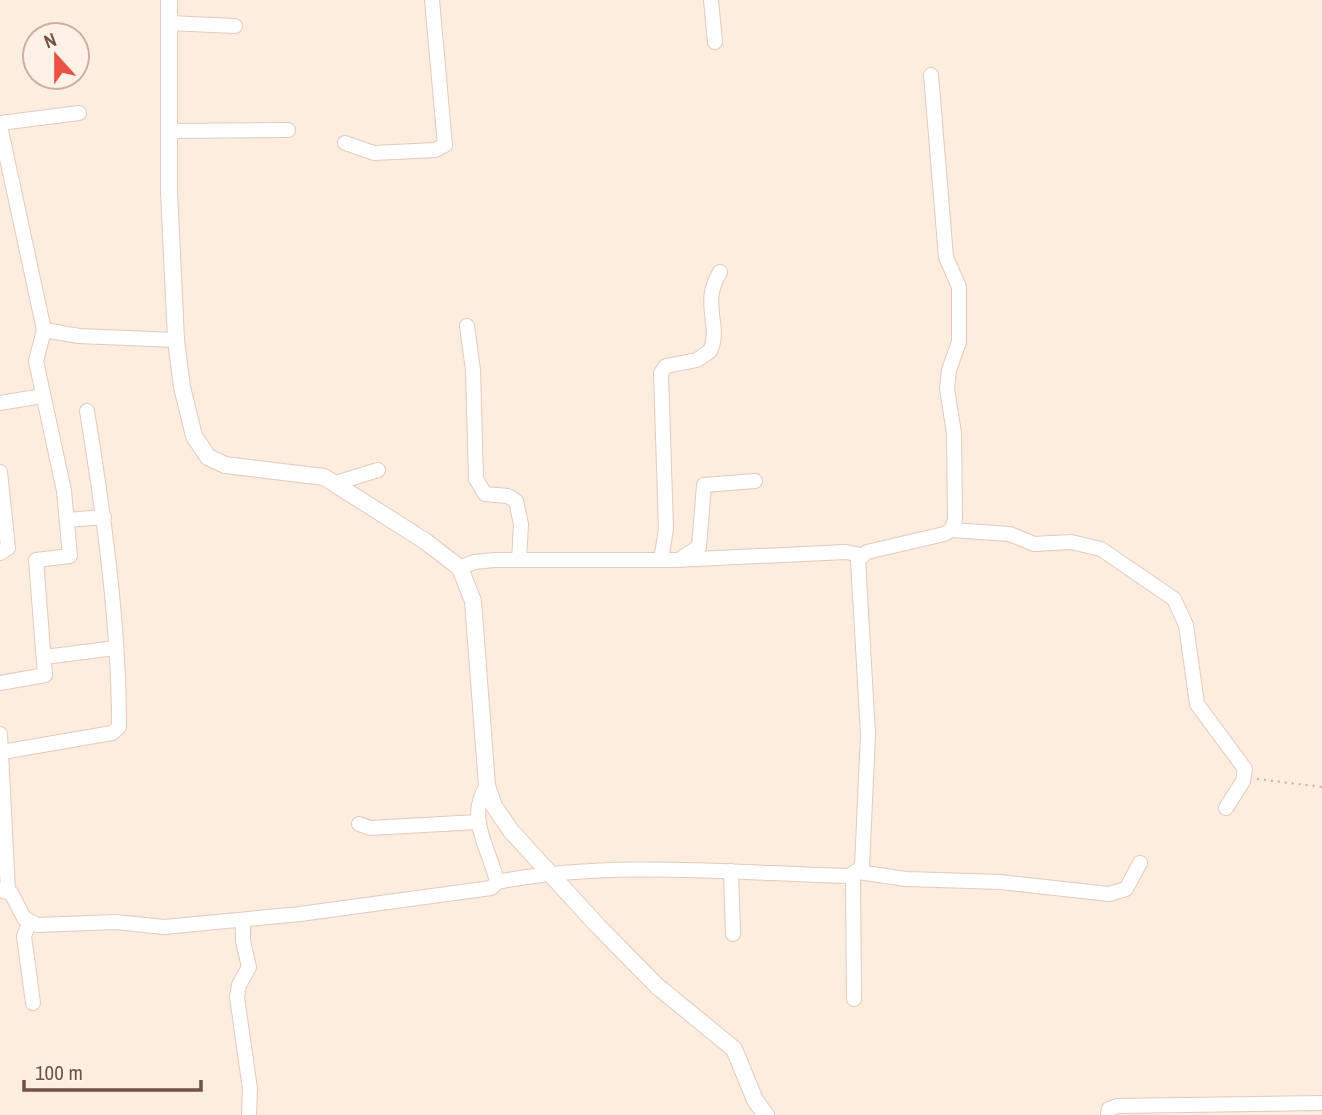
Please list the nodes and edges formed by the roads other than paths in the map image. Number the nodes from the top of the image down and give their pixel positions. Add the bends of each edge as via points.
1 (432, 0) edge
2 (711, 0) edge
3 (168, 2) edge
4 (169, 23) junction
5 (235, 26) dead end
6 (715, 42) dead end
7 (931, 75) dead end
8 (79, 113) dead end
9 (0, 124) edge
10 (288, 130) dead end
11 (169, 131) junction
12 (345, 143) dead end
13 (719, 271) dead end
14 (467, 326) dead end
15 (44, 330) junction
16 (176, 340) junction
17 (42, 396) junction
18 (0, 403) edge
19 (87, 411) dead end
20 (378, 470) dead end
21 (0, 472) edge
22 (755, 481) dead end
23 (337, 483) junction
24 (104, 517) junction
25 (67, 520) junction
26 (951, 530) junction
27 (0, 553) edge
28 (861, 555) junction
29 (519, 560) junction
30 (668, 560) junction
31 (460, 568) junction
32 (114, 648) junction
33 (45, 657) junction
34 (0, 683) edge
35 (0, 734) edge
36 (2, 752) junction
37 (487, 786) junction
38 (1226, 808) dead end
39 (478, 822) junction
40 (359, 824) dead end
41 (1140, 863) dead end
42 (731, 870) junction
43 (549, 872) junction
44 (855, 873) junction
45 (497, 883) junction
46 (4, 890) edge
47 (243, 920) junction
48 (29, 923) junction
49 (733, 934) dead end
50 (854, 999) dead end
51 (33, 1003) dead end
52 (1322, 1103) edge
53 (249, 1115) edge
54 (766, 1115) edge
55 (1108, 1115) edge

1 - 12 street via 445,145 435,150 374,153
2 - 6 street
3 - 4 street
4 - 5 street
4 - 11 street
7 - 26 street via 946,257 959,286 959,342 948,377 954,433 955,520
8 - 9 street
9 - 15 street
10 - 11 street
11 - 16 street
13 - 30 street via 709,296 710,351 697,360 666,366 661,373
14 - 29 street via 476,479 485,494 516,501 521,524
15 - 16 street via 79,337
15 - 17 street via 36,355
16 - 23 street via 190,424 208,457 225,465 302,472
17 - 18 street
17 - 25 street via 56,444
19 - 24 street
20 - 23 street
21 - 27 street via 8,548
22 - 30 street via 704,485 699,547
23 - 31 street
24 - 25 street
24 - 32 street
25 - 33 street via 70,556 36,560
26 - 28 street
26 - 38 street via 1101,549 1174,599 1186,625 1197,704 1246,774
28 - 30 street
28 - 44 street via 857,565 868,734 862,867
29 - 30 street
29 - 31 street via 474,562
31 - 37 street via 473,601
32 - 33 street
32 - 36 street via 117,730
33 - 34 street via 45,675
35 - 36 street
36 - 46 street
37 - 39 street via 480,797
37 - 43 street via 504,821
39 - 40 street via 370,828
39 - 45 street
41 - 44 street via 1126,889 1109,894
42 - 43 street
42 - 44 street
42 - 49 street
43 - 45 street
43 - 54 street via 648,977 734,1049
44 - 50 street
45 - 47 street via 491,888 413,900
46 - 48 street
47 - 48 street via 155,927 116,922
47 - 53 street via 249,967 237,997 250,1089
48 - 51 street via 24,936
52 - 55 street via 1117,1106 1109,1109

